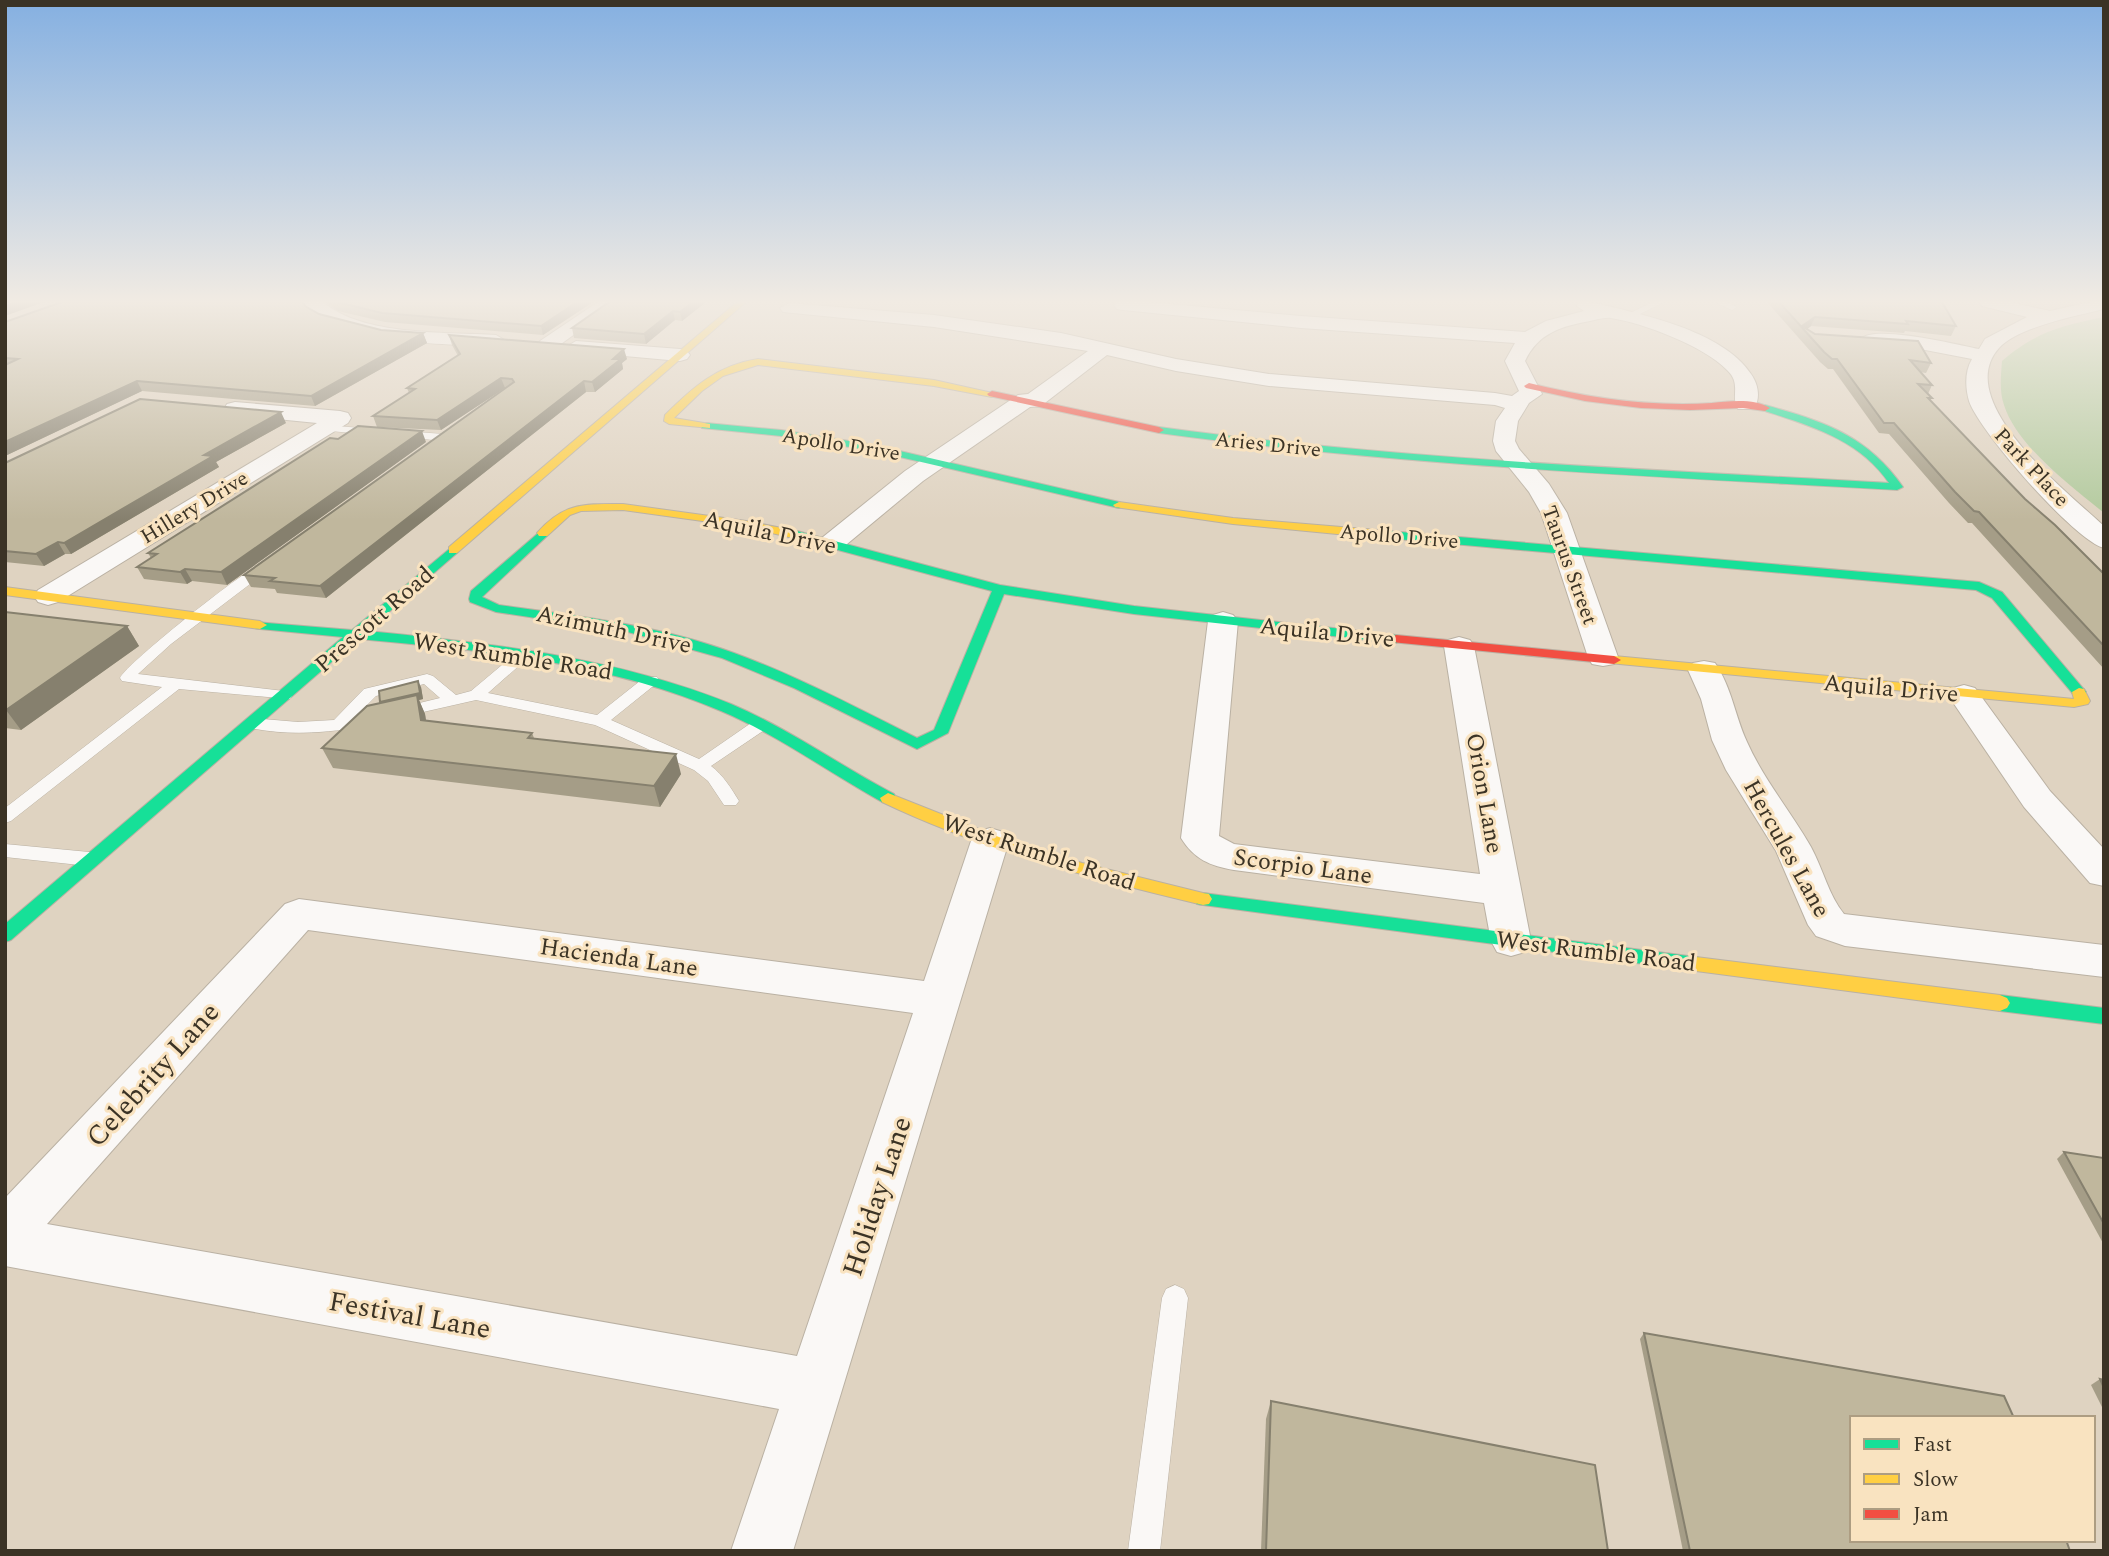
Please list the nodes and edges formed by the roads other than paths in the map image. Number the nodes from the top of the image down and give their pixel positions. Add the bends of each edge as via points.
1 (657, 375) edge
2 (713, 375) edge
3 (872, 375) edge
4 (1061, 375) edge
5 (1234, 375) edge
6 (1520, 375) edge
7 (1742, 375) edge
8 (1975, 375) edge
9 (1523, 395) junction
10 (1030, 400) junction
11 (1746, 404) junction
12 (208, 406) edge
13 (669, 421) joint
14 (332, 423) junction
15 (419, 455) edge
16 (936, 461) junction
17 (1521, 464) junction
18 (579, 508) joint
19 (2104, 540) edge
20 (832, 543) junction
21 (1566, 550) junction
22 (282, 553) edge
23 (999, 589) junction
24 (5, 591) edge
25 (48, 596) junction
26 (197, 618) junction
27 (1223, 621) junction
28 (356, 634) junction
29 (1459, 646) junction
30 (525, 653) junction
31 (1603, 657) junction
32 (1704, 670) junction
33 (651, 680) junction
34 (176, 684) junction
35 (477, 695) junction
36 (1964, 695) junction
37 (284, 696) junction
38 (451, 699) junction
39 (2083, 701) joint
40 (600, 721) junction
41 (252, 723) junction
42 (760, 725) junction
43 (337, 727) junction
44 (700, 766) junction
45 (730, 801) dead end
46 (5, 817) edge
47 (990, 841) junction
48 (5, 850) edge
49 (93, 860) junction
50 (2104, 873) edge
51 (1506, 912) junction
52 (299, 914) joint
53 (5, 935) edge
54 (2104, 961) edge
55 (939, 1000) junction
56 (2104, 1016) edge
57 (5, 1234) edge
58 (5, 1241) edge
59 (1175, 1298) dead end
60 (814, 1387) junction
61 (762, 1551) edge
62 (1144, 1551) edge

1 - 28 street, Prescott Road
2 - 13 street, Aries Drive
3 - 10 street, Aries Drive
4 - 10 street
5 - 9 street via 1495,399
6 - 9 street
7 - 11 street via 1749,397
8 - 19 street, Park Place via 1984,414 1998,434
9 - 11 street via 1673,408
9 - 17 street, Taurus Street via 1507,421 1504,441
10 - 16 street
10 - 17 street, Aries Drive via 1207,438
11 - 17 street, Aries Drive via 1850,438 1878,458 1897,487
12 - 14 street
13 - 16 street, Apollo Drive via 825,440
14 - 15 lane via 449,433
14 - 25 street, Hillery Drive
16 - 20 street
16 - 21 street, Apollo Drive via 1124,506 1219,520
17 - 21 street, Taurus Street via 1554,513
18 - 20 street, Aquila Drive via 623,507 682,514
18 - 23 street, Azimuth Drive via 556,520 476,594 476,600 496,608 642,629 698,646 803,686 917,744 940,733
20 - 23 street, Aquila Drive
21 - 31 street, Taurus Street
21 - 39 street, Apollo Drive via 1979,586 1997,595
22 - 26 lane
23 - 27 street, Aquila Drive
24 - 25 street, West Rumble Road
25 - 26 street, West Rumble Road
26 - 28 street, West Rumble Road
26 - 34 lane via 128,678
27 - 29 street, Aquila Drive
27 - 51 street, Scorpio Lane via 1200,838 1206,847 1219,854
28 - 30 street, West Rumble Road
28 - 37 street, Prescott Road
29 - 31 street, Aquila Drive
29 - 51 street, Orion Lane
30 - 33 street, West Rumble Road
30 - 35 lane
31 - 32 street, Aquila Drive
32 - 36 street, Aquila Drive
32 - 54 street, Hercules Lane via 1743,770 1794,850 1830,925
33 - 40 lane
33 - 42 street, West Rumble Road
34 - 37 lane
34 - 46 lane
35 - 38 lane
35 - 40 lane
36 - 39 street, Aquila Drive
36 - 50 street via 2037,799
37 - 41 street, Prescott Road
38 - 43 lane
38 - 43 lane via 427,679 370,692
40 - 44 lane
41 - 43 lane
41 - 49 street, Prescott Road
42 - 44 lane
42 - 47 street, West Rumble Road via 907,808
44 - 45 lane
47 - 51 street, West Rumble Road via 1073,868 1246,908
47 - 55 street, Holiday Lane
48 - 49 lane
49 - 53 street, Prescott Road
51 - 56 street, West Rumble Road
52 - 55 street, Hacienda Lane
52 - 57 street, Celebrity Lane
55 - 60 street, Holiday Lane
58 - 60 street, Festival Lane
59 - 62 lane
60 - 61 street, Holiday Lane

